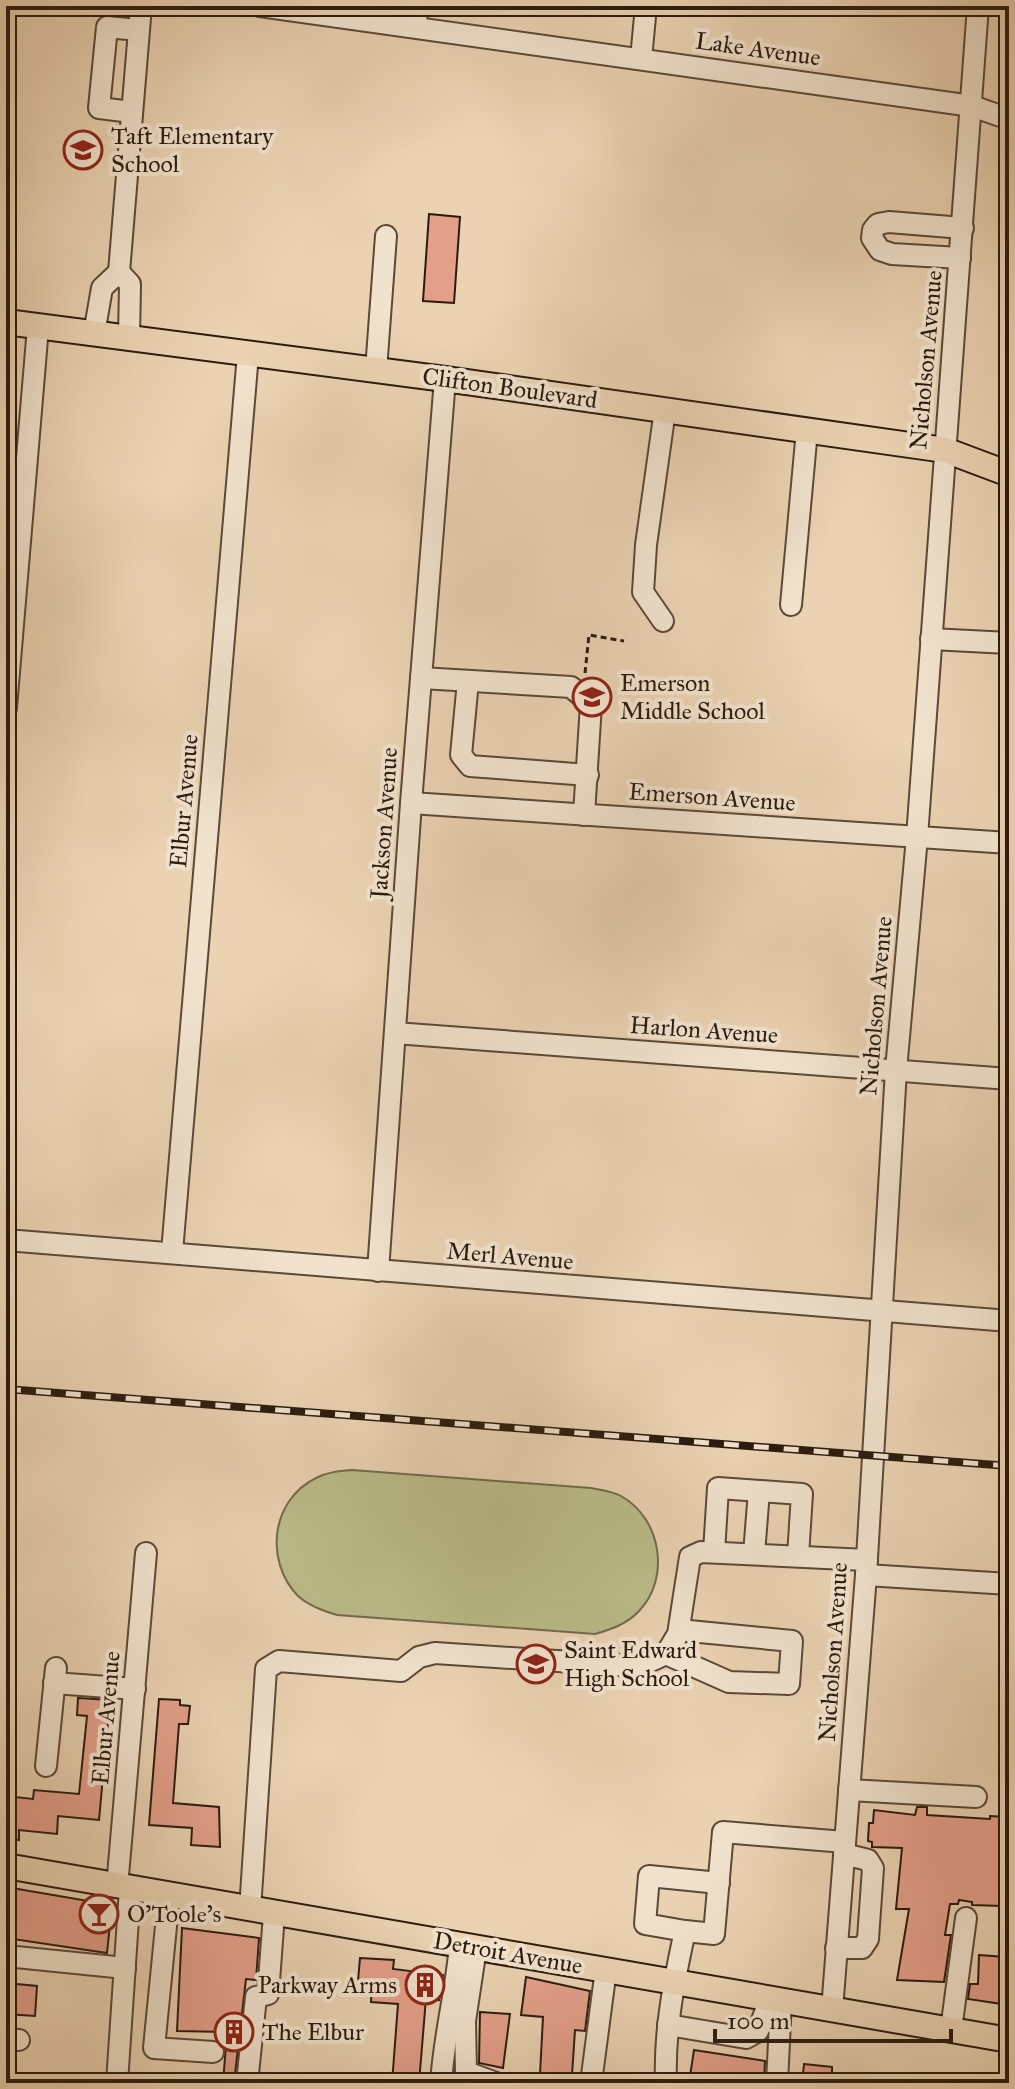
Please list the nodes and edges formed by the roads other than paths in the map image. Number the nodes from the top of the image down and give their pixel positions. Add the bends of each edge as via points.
1 (141, 6) edge
2 (260, 6) edge
3 (418, 6) edge
4 (646, 6) edge
5 (978, 6) edge
6 (415, 27) junction
7 (138, 30) junction
8 (641, 59) junction
9 (972, 106) junction
10 (132, 112) junction
11 (1009, 119) edge
12 (963, 228) junction
13 (386, 236) dead end
14 (960, 258) junction
15 (119, 272) junction
16 (6, 322) edge
17 (38, 327) junction
18 (94, 334) junction
19 (129, 338) junction
20 (248, 354) junction
21 (376, 370) junction
22 (445, 379) junction
23 (665, 410) junction
24 (807, 430) junction
25 (945, 450) junction
26 (1009, 474) edge
27 (791, 605) dead end
28 (663, 621) dead end
29 (931, 639) junction
30 (1009, 643) edge
31 (421, 678) junction
32 (468, 681) junction
33 (6, 708) edge
34 (588, 775) junction
35 (411, 803) junction
36 (584, 815) junction
37 (917, 837) junction
38 (1009, 843) edge
39 (395, 1033) junction
40 (896, 1070) junction
41 (1009, 1079) edge
42 (6, 1240) edge
43 (172, 1252) junction
44 (378, 1271) junction
45 (880, 1312) junction
46 (1009, 1321) edge
47 (759, 1491) junction
48 (714, 1552) junction
49 (146, 1553) dead end
50 (754, 1554) junction
51 (798, 1556) junction
52 (866, 1567) junction
53 (1009, 1584) edge
54 (679, 1630) junction
55 (666, 1654) junction
56 (135, 1689) junction
57 (46, 1766) dead end
58 (849, 1790) junction
59 (976, 1797) dead end
60 (844, 1848) junction
61 (6, 1866) edge
62 (719, 1883) junction
63 (124, 1888) junction
64 (169, 1896) junction
65 (262, 1912) junction
66 (966, 1918) dead end
67 (685, 1931) junction
68 (468, 1946) junction
69 (836, 1948) junction
70 (6, 1956) edge
71 (125, 1968) junction
72 (606, 1969) junction
73 (674, 1981) junction
74 (775, 2000) junction
75 (832, 2010) junction
76 (668, 2025) junction
77 (951, 2030) junction
78 (1009, 2040) edge
79 (120, 2046) junction
80 (154, 2048) junction
81 (213, 2052) dead end
82 (117, 2083) edge
83 (247, 2083) edge
84 (441, 2083) edge
85 (496, 2083) edge
86 (591, 2083) edge
87 (666, 2083) edge
88 (777, 2083) edge

1 - 7 street
2 - 6 street, Lake Avenue
3 - 6 street
4 - 8 street
5 - 9 street, Nicholson Avenue
6 - 8 street, Lake Avenue
7 - 10 street
7 - 10 street via 107,27 99,108
8 - 9 street, Lake Avenue
9 - 11 street, Lake Avenue
9 - 12 street, Nicholson Avenue
10 - 15 street
12 - 14 street, Nicholson Avenue
12 - 14 street via 889,222 878,224 872,238 880,250 892,254
13 - 21 street
14 - 25 street, Nicholson Avenue
15 - 18 street via 102,288
15 - 19 street via 130,284
16 - 17 main road, Clifton Boulevard
17 - 18 main road, Clifton Boulevard
17 - 33 street
18 - 19 main road, Clifton Boulevard
19 - 20 main road, Clifton Boulevard
20 - 21 main road, Clifton Boulevard
20 - 43 street, Elbur Avenue
21 - 22 main road, Clifton Boulevard
22 - 23 main road, Clifton Boulevard
22 - 31 street, Jackson Avenue
23 - 24 main road, Clifton Boulevard
23 - 28 street via 643,592
24 - 25 main road, Clifton Boulevard
24 - 27 street
25 - 26 main road, Clifton Boulevard
25 - 29 street, Nicholson Avenue
29 - 30 street
29 - 37 street, Nicholson Avenue
31 - 32 street
31 - 35 street, Jackson Avenue
32 - 34 street via 571,687 591,704
32 - 34 street via 461,755 470,766
34 - 36 street
35 - 36 street, Emerson Avenue
35 - 39 street, Jackson Avenue
36 - 37 street, Emerson Avenue
37 - 38 street, Emerson Avenue
37 - 40 street, Nicholson Avenue
39 - 40 street, Harlon Avenue
39 - 44 street, Jackson Avenue
40 - 41 street, Harlon Avenue
40 - 45 street, Nicholson Avenue
42 - 43 street, Merl Avenue
43 - 44 street, Merl Avenue
44 - 45 street, Merl Avenue
45 - 46 street, Merl Avenue
45 - 52 street, Nicholson Avenue
47 - 48 street via 718,1488
47 - 50 street
47 - 51 street via 802,1494
48 - 50 street
48 - 54 street via 690,1557
49 - 56 street, Elbur Avenue
50 - 51 street
51 - 52 street
52 - 53 street
52 - 58 street, Nicholson Avenue
54 - 55 street
54 - 55 street via 792,1641 789,1684 729,1682
55 - 65 street via 633,1666 435,1653 401,1671 279,1661 266,1669
56 - 57 street via 55,1675
56 - 63 street, Elbur Avenue
58 - 59 street
58 - 60 street, Nicholson Avenue
60 - 62 street via 723,1832
60 - 69 street, Nicholson Avenue
60 - 69 street via 873,1868 868,1939 862,1948
61 - 63 main road, Detroit Avenue
62 - 67 street via 714,1934
62 - 67 street via 649,1876 645,1924
63 - 64 main road, Detroit Avenue
63 - 71 street, Elbur Avenue
64 - 65 main road, Detroit Avenue
64 - 80 street
65 - 68 main road, Detroit Avenue
65 - 83 street via 268,1994 256,1997
66 - 77 street
67 - 73 street
68 - 72 main road, Detroit Avenue
68 - 84 street via 444,2043
68 - 85 street via 466,2072
69 - 75 street, Nicholson Avenue
70 - 71 street
71 - 79 street, Elbur Avenue
72 - 73 main road, Detroit Avenue
72 - 86 street
73 - 74 main road, Detroit Avenue
73 - 76 street
74 - 75 main road, Detroit Avenue
74 - 76 street via 758,2031 746,2038
74 - 88 street
75 - 77 main road, Detroit Avenue
76 - 87 street
77 - 78 main road, Detroit Avenue
79 - 80 street
79 - 82 street, Elbur Avenue
80 - 81 street

